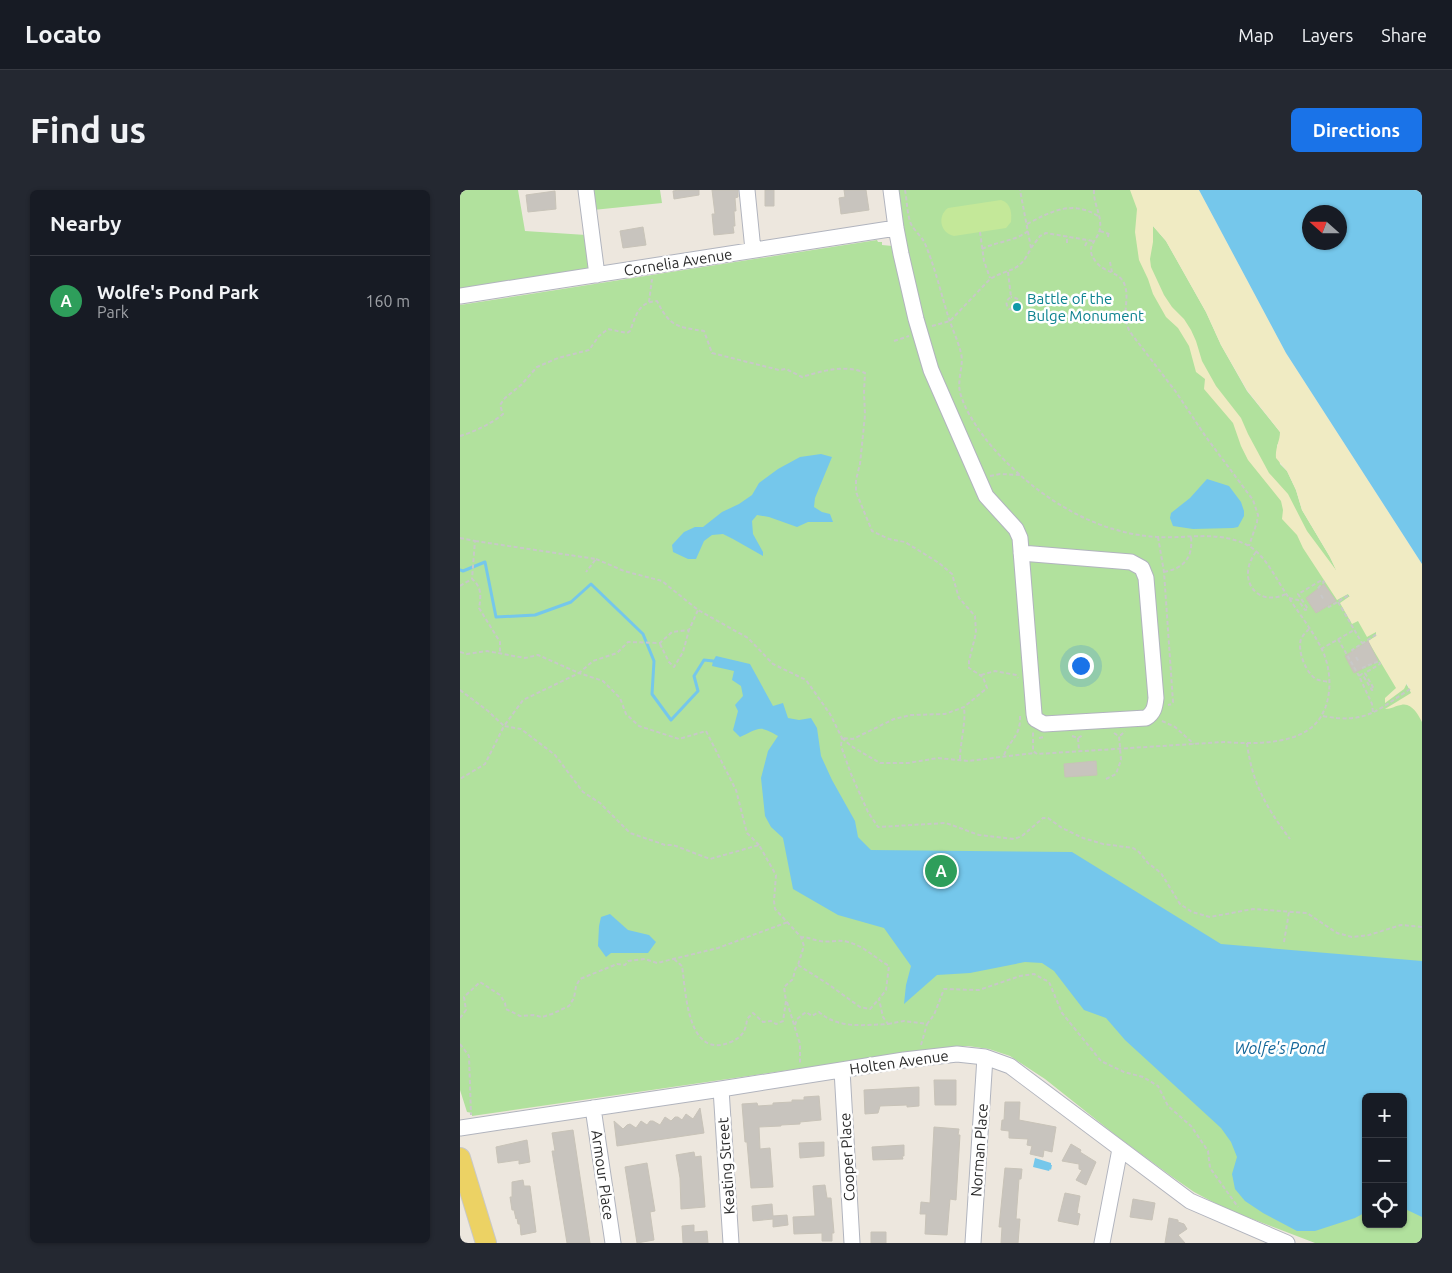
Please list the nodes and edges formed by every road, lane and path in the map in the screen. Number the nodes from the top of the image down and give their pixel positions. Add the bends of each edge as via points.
1 (586, 190) edge
2 (747, 190) edge
3 (891, 190) edge
4 (1020, 190) edge
5 (1094, 190) edge
6 (1098, 216) junction
7 (1027, 224) junction
8 (896, 228) junction
9 (1028, 231) junction
10 (980, 232) dead end
11 (1100, 232) junction
12 (1052, 233) junction
13 (1109, 234) dead end
14 (1067, 236) junction
15 (1050, 239) dead end
16 (1088, 240) junction
17 (1093, 241) junction
18 (1066, 242) dead end
19 (1085, 246) dead end
20 (1031, 248) junction
21 (982, 249) junction
22 (753, 250) junction
23 (1110, 262) dead end
24 (1008, 272) junction
25 (1112, 272) junction
26 (597, 275) junction
27 (652, 275) dead end
28 (990, 279) junction
29 (460, 296) edge
30 (1011, 297) junction
31 (649, 302) junction
32 (939, 324) dead end
33 (913, 334) dead end
34 (894, 341) dead end
35 (460, 436) edge
36 (1020, 475) dead end
37 (987, 477) dead end
38 (1191, 537) dead end
39 (460, 538) edge
40 (1158, 538) dead end
41 (475, 541) junction
42 (1249, 546) dead end
43 (1256, 552) dead end
44 (1021, 553) junction
45 (596, 559) junction
46 (586, 572) dead end
47 (1164, 572) junction
48 (472, 579) junction
49 (460, 586) edge
50 (1317, 589) dead end
51 (1286, 594) dead end
52 (1321, 595) dead end
53 (1349, 595) dead end
54 (1289, 598) dead end
55 (1324, 600) dead end
56 (1338, 602) junction
57 (1328, 606) dead end
58 (698, 610) junction
59 (1309, 629) dead end
60 (689, 630) junction
61 (1354, 630) junction
62 (1376, 634) dead end
63 (1338, 639) junction
64 (660, 643) junction
65 (1362, 644) junction
66 (1321, 649) dead end
67 (1353, 651) dead end
68 (460, 652) edge
69 (500, 652) junction
70 (1356, 657) dead end
71 (1359, 662) dead end
72 (1362, 668) dead end
73 (579, 673) junction
74 (980, 675) junction
75 (1359, 676) junction
76 (1019, 682) dead end
77 (1328, 682) dead end
78 (1410, 689) dead end
79 (460, 690) edge
80 (1164, 705) dead end
81 (964, 707) junction
82 (1020, 708) dead end
83 (1373, 713) junction
84 (1323, 716) dead end
85 (1163, 717) dead end
86 (1158, 719) dead end
87 (1162, 720) junction
88 (504, 726) junction
89 (1118, 730) dead end
90 (1078, 733) dead end
91 (842, 738) junction
92 (1247, 743) dead end
93 (1194, 744) dead end
94 (1079, 751) dead end
95 (1035, 753) dead end
96 (1003, 756) junction
97 (960, 760) junction
98 (1106, 779) dead end
99 (460, 780) edge
100 (1290, 839) dead end
101 (759, 845) junction
102 (1289, 912) junction
103 (788, 922) junction
104 (1422, 927) edge
105 (801, 937) junction
106 (1284, 942) dead end
107 (674, 959) junction
108 (798, 965) junction
109 (879, 999) junction
110 (786, 1001) junction
111 (460, 1018) edge
112 (888, 1024) junction
113 (927, 1024) junction
114 (795, 1025) junction
115 (460, 1044) edge
116 (921, 1046) dead end
117 (986, 1057) junction
118 (800, 1063) dead end
119 (842, 1070) junction
120 (721, 1090) junction
121 (594, 1108) junction
122 (471, 1114) dead end
123 (460, 1128) edge
124 (1120, 1149) junction
125 (460, 1158) edge
126 (1241, 1223) junction
127 (1277, 1241) edge
128 (735, 1242) edge
129 (486, 1243) edge
130 (613, 1243) edge
131 (852, 1243) edge
132 (973, 1243) edge
133 (1102, 1243) edge

1 - 26 street
2 - 22 street
3 - 8 street
4 - 7 path
5 - 6 path
6 - 7 path via 1073,207 1054,211
6 - 11 path
7 - 9 path
8 - 22 street, Cornelia Avenue
8 - 44 street via 916,319 934,377 978,480 986,496 1016,529
9 - 20 path
9 - 21 path
10 - 21 path
11 - 13 path
11 - 17 path
12 - 14 path
12 - 15 path
12 - 20 path via 1040,236
14 - 16 path
14 - 18 path
16 - 17 path
16 - 19 path
17 - 25 path via 1092,252 1096,261
20 - 24 path via 1022,264
21 - 28 path
22 - 26 street, Cornelia Avenue
23 - 25 path
24 - 28 path
24 - 30 path
25 - 42 path via 1126,290 1125,323 1130,332 1253,500 1258,515
26 - 29 street, Cornelia Avenue
27 - 31 path
28 - 32 path via 950,321
30 - 30 path via 1007,306 1015,310 1020,306 1019,300
31 - 35 path via 639,309 627,333 608,329 589,350 537,367 505,398 500,405 503,414
31 - 74 path via 657,301 671,323 680,328 704,330 712,353 786,369 802,377 829,369 866,373 865,415 856,492 872,531 888,539 905,542 952,574 958,598 976,616 976,633 969,661 970,668
33 - 34 path
36 - 37 path
38 - 47 path via 1187,560 1178,568
39 - 41 path
40 - 47 path
41 - 45 path
41 - 48 path
43 - 51 path via 1248,564 1248,580 1252,587 1272,598
44 - 44 street via 1131,562 1142,568 1146,578 1156,698 1154,710 1146,718 1044,724 1036,719
45 - 46 path
45 - 58 path via 624,571 662,581
47 - 80 path via 1173,702
48 - 49 path
48 - 69 path via 482,596 479,608 500,642
50 - 54 path via 1324,582 1322,580 1298,594 1308,609 1305,610 1298,600
52 - 55 path
53 - 56 path
56 - 57 path
56 - 61 path
58 - 60 path
58 - 91 path via 748,638 773,664 806,680
59 - 77 path via 1300,643 1304,660 1312,675
60 - 64 path via 672,632
60 - 64 path via 683,652 674,667
61 - 63 path
61 - 65 path
62 - 65 path
63 - 66 path
63 - 75 path
64 - 73 path via 628,642 617,653 593,661
65 - 67 path
68 - 69 path
69 - 73 path via 525,658 538,655
70 - 71 path
72 - 75 path via 1379,661 1380,664 1365,673 1374,689 1362,674
73 - 88 path via 523,700
73 - 101 path via 603,681 620,698 626,714 639,726 679,738 706,731 736,790 747,833
74 - 76 path via 995,671 1016,675
74 - 81 path via 987,688
75 - 83 path
78 - 83 path
79 - 88 path
81 - 91 path via 945,714 894,719 853,739
81 - 97 path
82 - 96 path via 1019,733
83 - 84 path via 1348,719
85 - 87 path
86 - 87 path
87 - 93 path via 1175,726
88 - 99 path via 485,764
88 - 101 path via 521,730 554,756 583,792 600,803 630,833 710,859
89 - 98 path via 1120,764 1116,774
90 - 94 path
91 - 97 path via 880,762 908,763 938,758
91 - 102 path via 841,746 851,774 878,827 946,823 979,835 1014,838 1022,836 1043,818 1048,818 1083,838 1133,848 1161,873 1180,904 1192,912 1210,917 1254,909
92 - 100 path via 1249,762 1262,799
95 - 96 path
96 - 97 path
101 - 103 path via 776,875 775,909
102 - 104 path via 1307,913 1336,933 1352,937 1400,926
102 - 106 path
103 - 105 path
103 - 107 path via 718,948
105 - 108 path via 804,946
105 - 109 path via 822,942 848,942 869,951 889,966 886,990
107 - 110 path via 682,966 694,1029 709,1045 719,1046 741,1037 747,1019 753,1013 763,1022 780,1022
107 - 111 path via 657,963 645,959 628,961 625,965 617,964 597,971 580,979 569,1006 542,1017 520,1016 506,1010 500,995 480,982 464,997 466,1010
108 - 109 path via 860,1007 870,1009
108 - 110 path via 793,979 784,987
109 - 112 path
110 - 114 path
112 - 113 path via 904,1021
112 - 114 path via 841,1024 819,1012 812,1016 806,1012
113 - 116 path
113 - 126 path via 944,989 979,990 1034,974 1049,982 1062,1013 1102,1061 1158,1086 1168,1106 1190,1126 1208,1151 1210,1168 1238,1207
114 - 118 path
115 - 122 path via 469,1056
117 - 119 street, Holten Avenue via 957,1054
117 - 124 street, Holten Avenue via 1010,1066
117 - 132 street, Norman Place
119 - 120 street, Holten Avenue
119 - 131 street, Cooper Place
120 - 121 street, Holten Avenue
120 - 128 street, Keating Street
121 - 123 street, Holten Avenue
121 - 130 street, Armour Place
124 - 126 street, Holten Avenue via 1190,1201
124 - 133 street
125 - 129 main road
126 - 127 street, Holten Avenue

